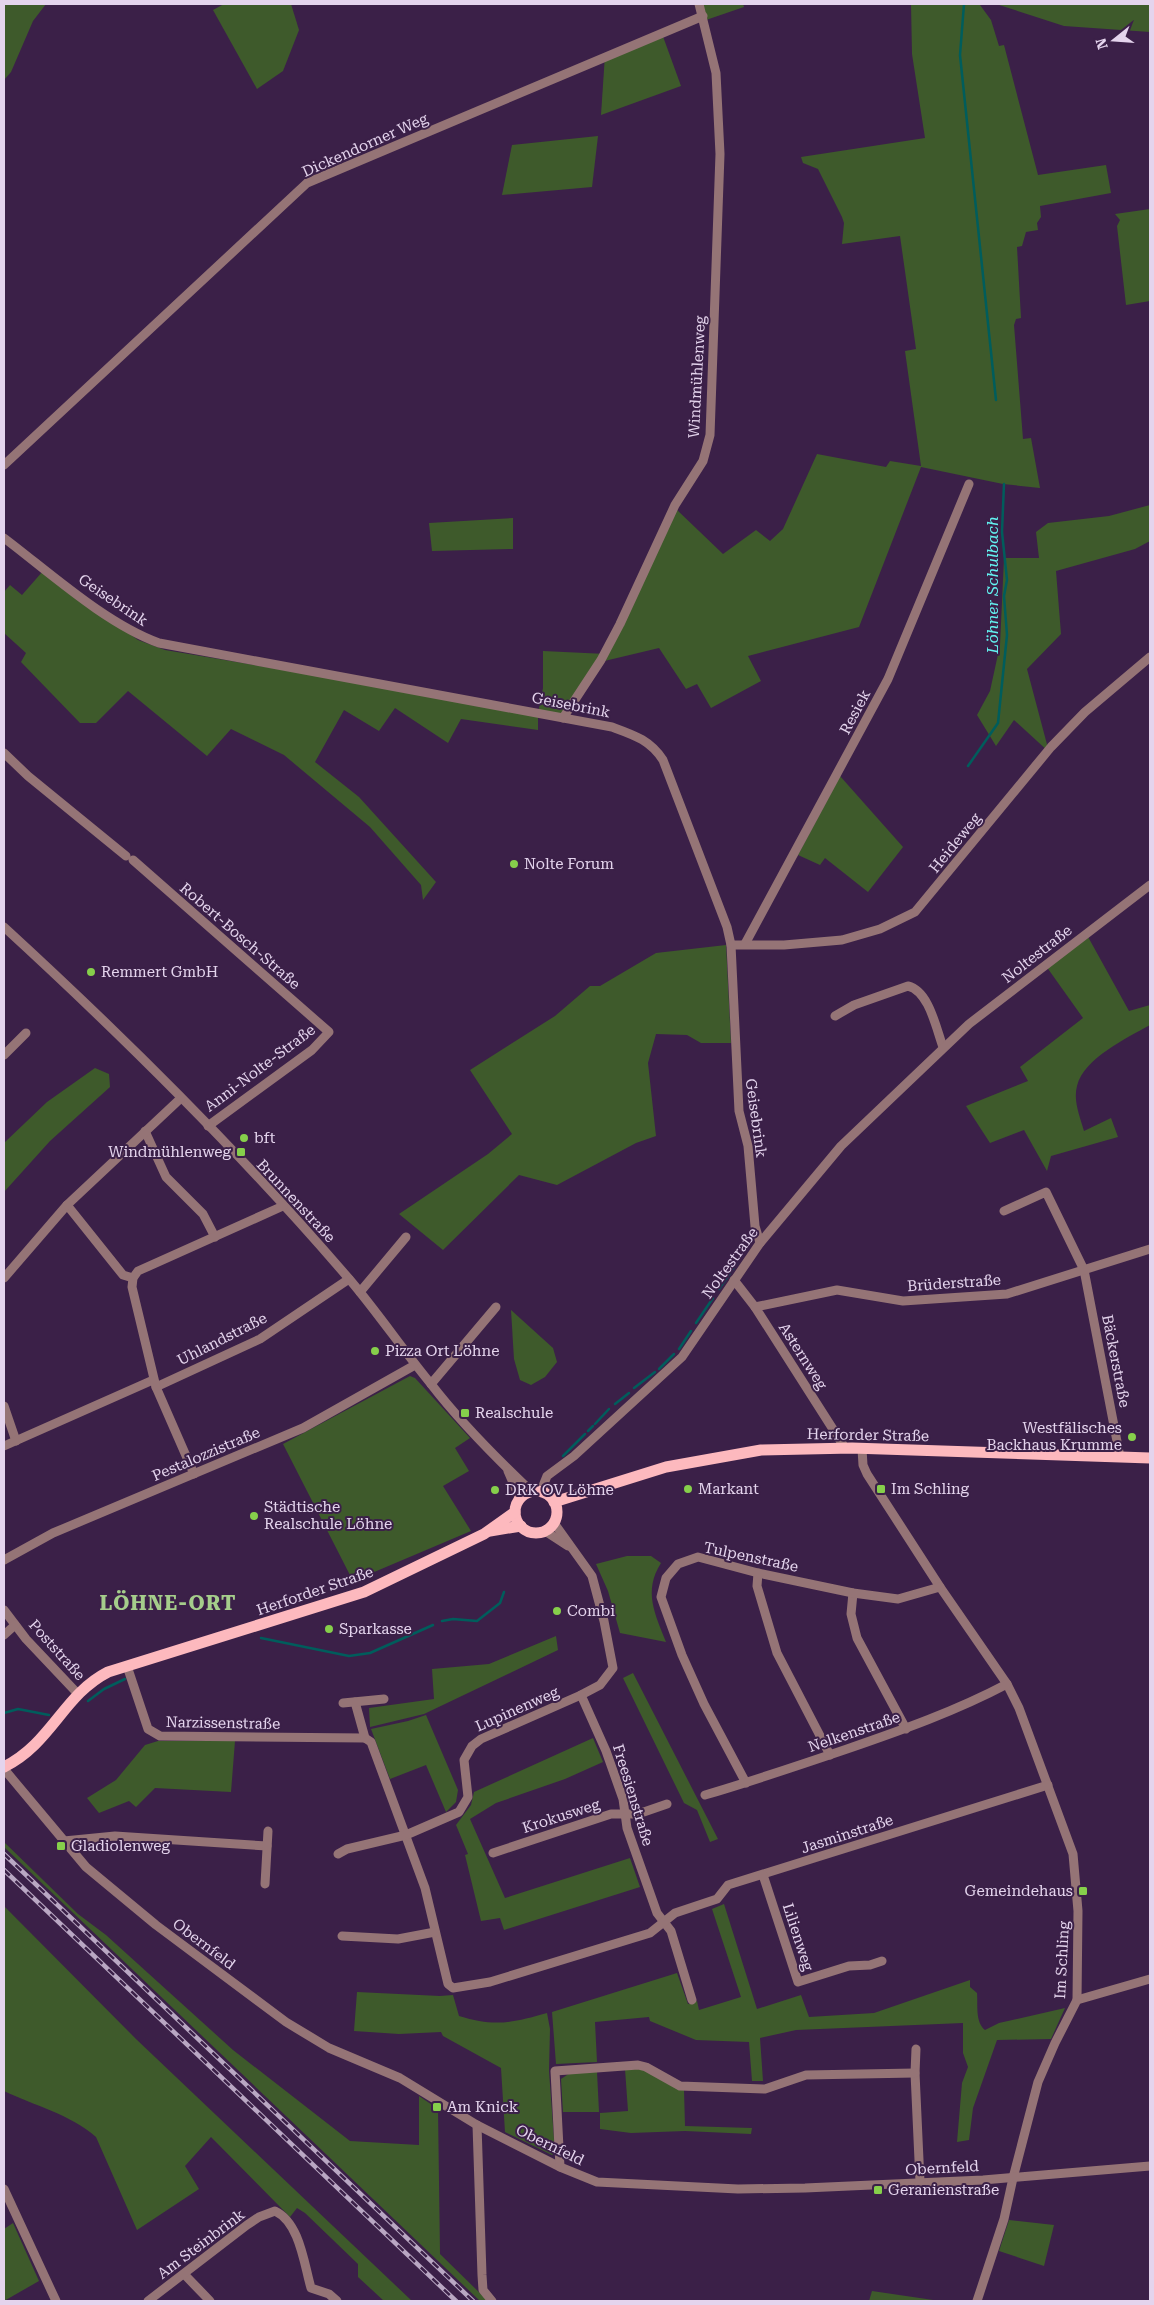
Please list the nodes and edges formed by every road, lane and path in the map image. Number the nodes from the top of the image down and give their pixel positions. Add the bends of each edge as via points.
1 (699, 4) edge
2 (703, 16) junction
3 (4, 464) edge
4 (969, 484) dead end
5 (4, 538) edge
6 (1150, 657) edge
7 (563, 718) junction
8 (4, 753) edge
9 (1150, 885) edge
10 (4, 927) edge
11 (745, 944) junction
12 (731, 945) junction
13 (835, 1016) dead end
14 (329, 1032) joint
15 (26, 1033) dead end
16 (943, 1047) junction
17 (4, 1055) edge
18 (180, 1098) junction
19 (208, 1126) junction
20 (146, 1131) junction
21 (67, 1206) junction
22 (283, 1206) junction
23 (1004, 1211) dead end
24 (214, 1237) junction
25 (406, 1237) dead end
26 (760, 1243) junction
27 (1150, 1249) edge
28 (1084, 1270) junction
29 (4, 1278) edge
30 (133, 1278) junction
31 (349, 1279) junction
32 (734, 1280) junction
33 (360, 1292) junction
34 (496, 1307) dead end
35 (755, 1307) junction
36 (416, 1365) junction
37 (154, 1383) junction
38 (431, 1384) junction
39 (4, 1406) edge
40 (16, 1442) junction
41 (4, 1446) edge
42 (845, 1448) junction
43 (862, 1449) junction
44 (1120, 1457) junction
45 (1150, 1458) edge
46 (508, 1469) junction
47 (194, 1474) junction
48 (532, 1492) junction
49 (544, 1493) junction
50 (520, 1499) junction
51 (555, 1506) junction
52 (515, 1512) junction
53 (554, 1523) junction
54 (521, 1526) junction
55 (489, 1531) junction
56 (544, 1532) junction
57 (572, 1550) junction
58 (4, 1560) edge
59 (758, 1573) junction
60 (940, 1587) junction
61 (853, 1593) junction
62 (4, 1610) edge
63 (16, 1625) junction
64 (4, 1635) edge
65 (127, 1666) junction
66 (1007, 1684) junction
67 (78, 1694) junction
68 (582, 1695) junction
69 (384, 1699) dead end
70 (354, 1702) junction
71 (343, 1703) dead end
72 (906, 1729) junction
73 (368, 1740) junction
74 (830, 1755) junction
75 (4, 1768) edge
76 (746, 1783) junction
77 (1048, 1785) junction
78 (705, 1795) dead end
79 (667, 1804) dead end
80 (624, 1814) junction
81 (268, 1831) dead end
82 (406, 1835) junction
83 (64, 1841) junction
84 (267, 1846) junction
85 (493, 1853) dead end
86 (338, 1854) dead end
87 (763, 1875) junction
88 (265, 1884) dead end
89 (664, 1922) junction
90 (435, 1932) junction
91 (342, 1936) dead end
92 (882, 1961) dead end
93 (1150, 1979) edge
94 (692, 2000) dead end
95 (1077, 2000) junction
96 (916, 2049) dead end
97 (915, 2073) junction
98 (477, 2125) junction
99 (1150, 2166) edge
100 (560, 2167) junction
101 (1013, 2178) junction
102 (920, 2182) junction
103 (4, 2189) edge
104 (184, 2274) junction
105 (56, 2301) edge
106 (148, 2301) edge
107 (210, 2301) edge
108 (337, 2301) edge
109 (492, 2301) edge
110 (977, 2301) edge

1 - 2 street, Windmühlenweg
2 - 3 street, Dickendorner Weg via 307,183
2 - 7 street, Windmühlenweg via 716,73 720,154 710,435 702,461 675,505 601,660
4 - 11 street, Resiek via 888,679
5 - 7 street, Geisebrink via 111,619 159,643
6 - 11 street, Heideweg via 1085,712 1051,746 915,912 880,929 842,940 784,945
7 - 12 street, Geisebrink via 612,726 642,738 654,747 663,760
8 - 14 street, Robert-Bosch-Straße
9 - 16 street, Noltestraße
10 - 18 street, Brunnenstraße
11 - 12 street, Heideweg
12 - 26 street, Geisebrink via 739,1111 748,1146 755,1226
13 - 16 street via 908,986 916,988 922,995
14 - 19 street, Anni-Nolte-Straße via 312,1050
15 - 17 street
16 - 26 street, Noltestraße via 840,1146
18 - 19 street, Brunnenstraße
18 - 20 street
19 - 22 street, Brunnenstraße
20 - 21 street
20 - 24 street via 166,1177 203,1214
21 - 29 street
21 - 30 street via 122,1275
22 - 24 street
22 - 31 street, Brunnenstraße
23 - 28 street, Bäckerstraße via 1046,1192
24 - 30 street via 138,1271
25 - 33 street
26 - 32 street, Noltestraße
27 - 28 street, Brüderstraße
28 - 35 street, Brüderstraße via 1007,1294 984,1297 903,1302 837,1290
28 - 44 street, Bäckerstraße
30 - 37 street via 132,1287
31 - 33 street, Brunnenstraße
31 - 37 street, Uhlandstraße via 260,1339
32 - 35 street, Asternweg
32 - 49 street, Noltestraße via 677,1362 551,1473 544,1481
33 - 36 street, Brunnenstraße
34 - 38 street
35 - 42 street, Asternweg
36 - 38 street, Brunnenstraße
36 - 47 street, Pestalozzistraße via 303,1428
37 - 40 street, Uhlandstraße
37 - 47 street
38 - 46 street, Brunnenstraße
39 - 40 street
40 - 41 street, Uhlandstraße
42 - 43 main road, Herforder Straße
42 - 51 main road, Herforder Straße via 761,1450 716,1457 666,1467 590,1491
43 - 44 main road, Herforder Straße
43 - 60 street, Im Schling via 867,1474
44 - 45 main road, Herforder Straße
46 - 48 street, Brunnenstraße
46 - 50 street, Brunnenstraße
47 - 58 street, Pestalozzistraße via 53,1534
48 - 49 main road
48 - 50 main road
49 - 51 main road
50 - 52 main road
51 - 53 main road
52 - 54 main road
52 - 55 main road, Herforder Straße
53 - 56 main road
53 - 57 street
54 - 55 main road, Herforder Straße
54 - 56 main road via 529,1532
55 - 65 main road, Herforder Straße via 364,1592
56 - 57 street
57 - 68 street via 592,1576 613,1668 600,1685
59 - 61 street, Tulpenstraße
59 - 74 street via 757,1586 777,1653
59 - 76 street, Tulpenstraße via 698,1557 678,1564 666,1578 661,1597 700,1696
60 - 61 street, Tulpenstraße via 898,1599
60 - 66 street, Im Schling
61 - 72 street via 852,1614 857,1638
62 - 63 street, Poststraße
63 - 64 street, Poststraße
63 - 67 street, Poststraße
65 - 67 main road, Herforder Straße via 91,1681
65 - 73 street, Narzissenstraße via 148,1729 160,1736
66 - 72 street, Nelkenstraße via 968,1705
66 - 77 street, Im Schling
67 - 75 main road, Herforder Straße via 41,1740
68 - 80 street, Freesienstraße via 606,1751 623,1800
68 - 82 street, Lupinenweg via 481,1739 472,1746 464,1760 468,1798 464,1806 446,1819
69 - 70 street
70 - 71 street
70 - 73 street
72 - 74 street, Nelkenstraße
73 - 82 street, Jasminstraße
74 - 76 street, Nelkenstraße
75 - 83 street, Obernfeld
76 - 78 street, Nelkenstraße
77 - 87 street, Jasminstraße
77 - 95 street, Im Schling via 1073,1854 1078,1911
79 - 80 street, Krokusweg via 638,1814
80 - 85 street, Krokusweg via 611,1814
80 - 89 street, Freesienstraße via 657,1913
81 - 84 street
82 - 86 street
82 - 90 street, Jasminstraße via 425,1888
83 - 84 street via 115,1836
83 - 98 street, Obernfeld via 86,1867 156,1925 286,2022 329,2048 400,2078
84 - 88 street
87 - 89 street, Jasminstraße via 728,1885 717,1899 675,1914
87 - 92 street, Lilienweg via 798,1982 849,1966
89 - 90 street, Jasminstraße via 650,1932 490,1982 453,1988 448,1984
89 - 94 street via 671,1931
90 - 91 street via 398,1939
93 - 95 street
95 - 101 street, Im Schling via 1038,2082
96 - 97 street
97 - 100 street via 806,2075 765,2089 680,2086 638,2065 555,2071
97 - 102 street
98 - 100 street, Obernfeld
98 - 109 street via 483,2290
99 - 101 street, Obernfeld
100 - 102 street, Obernfeld via 597,2182 738,2189
101 - 102 street, Obernfeld
101 - 110 street, Im Schling via 1004,2219
103 - 105 street
104 - 106 street, Am Steinbrink
104 - 107 street
104 - 108 street, Am Steinbrink via 259,2216 275,2211 288,2222 296,2236 311,2288 329,2294

